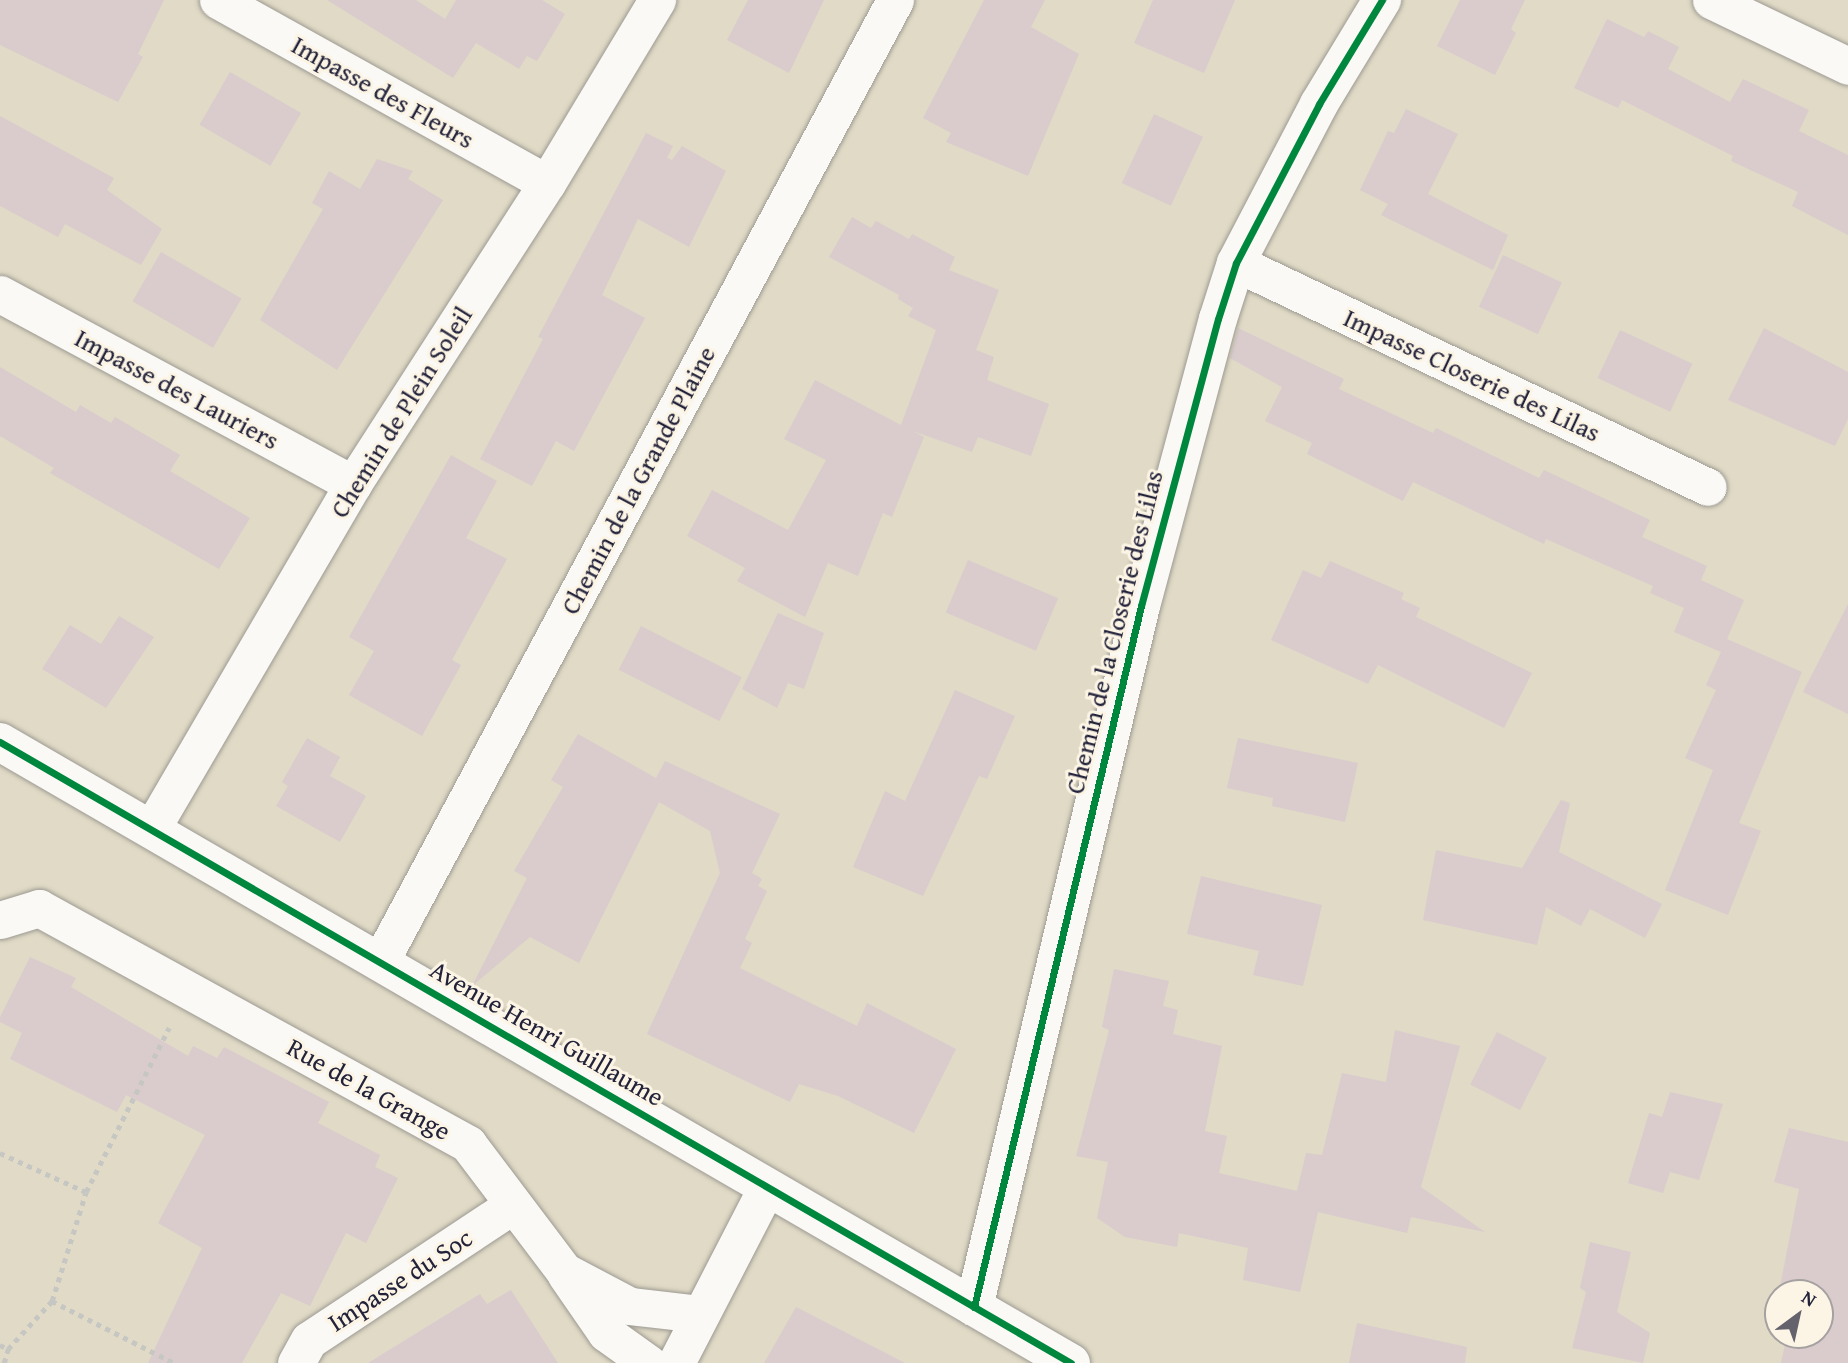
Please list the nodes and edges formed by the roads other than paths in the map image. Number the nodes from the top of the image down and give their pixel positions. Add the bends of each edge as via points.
1 (218, 0) edge
2 (657, 0) edge
3 (895, 0) edge
4 (1382, 0) edge
5 (1711, 0) edge
6 (1848, 66) edge
7 (547, 183) junction
8 (1236, 263) junction
9 (0, 294) edge
10 (353, 484) junction
11 (1708, 487) dead end
12 (0, 742) edge
13 (152, 828) junction
14 (0, 920) edge
15 (381, 960) junction
16 (767, 1187) junction
17 (513, 1205) junction
18 (564, 1271) junction
19 (974, 1307) junction
20 (699, 1314) junction
21 (296, 1363) edge
22 (648, 1363) edge
23 (676, 1363) edge
24 (1071, 1363) edge

1 - 7 street, Impasse des Fleurs
2 - 7 street, Chemin de Plein Soleil
3 - 15 street, Chemin de la Grande Plaine
4 - 8 street, Chemin de la Closerie des Lilas via 1319,104
5 - 6 street
7 - 10 street, Chemin de Plein Soleil
8 - 11 street, Impasse Closerie des Lilas
8 - 19 street, Chemin de la Closerie des Lilas via 1151,566
9 - 10 street, Impasse des Lauriers
10 - 13 street, Chemin de Plein Soleil
12 - 13 street, Avenue Henri Guillaume
13 - 15 street, Avenue Henri Guillaume
14 - 17 street, Rue de la Grange via 39,908 189,989 468,1144
15 - 16 street, Avenue Henri Guillaume
16 - 19 street, Avenue Henri Guillaume
16 - 20 street
17 - 18 street, Rue de la Grange
17 - 21 street, Impasse du Soc via 309,1340
18 - 20 street, Rue de la Grange via 630,1306
18 - 22 street via 606,1333
19 - 24 street, Avenue Henri Guillaume
20 - 23 street

